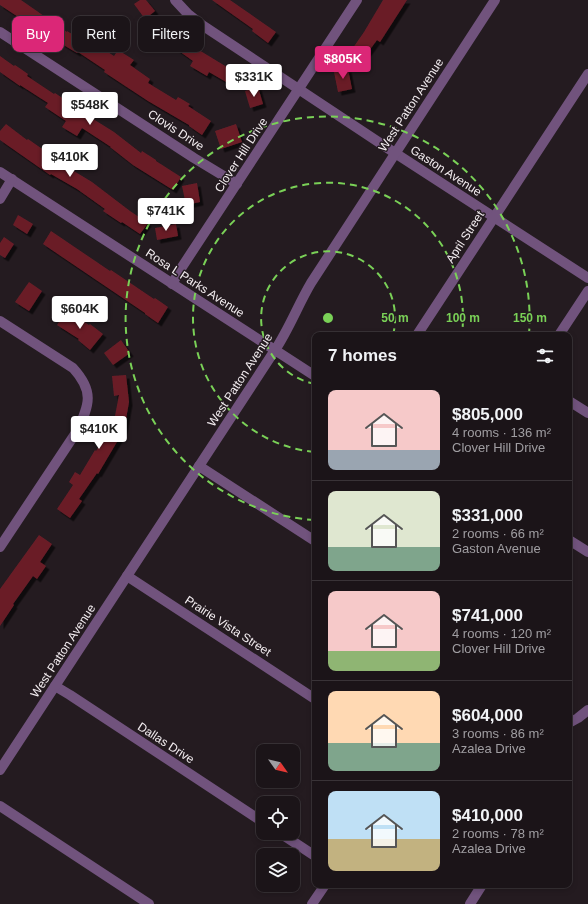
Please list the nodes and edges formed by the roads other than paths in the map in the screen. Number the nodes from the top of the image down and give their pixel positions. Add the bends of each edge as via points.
1 (175, 0) edge
2 (357, 0) edge
3 (495, 0) edge
4 (0, 32) edge
5 (588, 74) edge
6 (299, 89) junction
7 (395, 153) junction
8 (0, 172) edge
9 (12, 179) junction
10 (237, 184) junction
11 (0, 199) edge
12 (494, 217) junction
13 (588, 278) edge
14 (172, 284) junction
15 (588, 291) edge
16 (0, 321) edge
17 (419, 332) edge
18 (561, 332) edge
19 (275, 350) junction
20 (312, 374) edge
21 (572, 402) edge
22 (588, 413) edge
23 (199, 466) junction
24 (312, 539) edge
25 (572, 542) edge
26 (0, 547) edge
27 (588, 552) edge
28 (127, 576) junction
29 (55, 686) junction
30 (312, 697) edge
31 (588, 710) edge
32 (572, 721) edge
33 (0, 770) edge
34 (0, 806) edge
35 (256, 817) edge
36 (291, 840) edge
37 (312, 854) edge
38 (323, 888) edge
39 (480, 888) edge
40 (149, 904) edge
41 (312, 904) edge
42 (470, 904) edge

1 - 6 street, Gaston Avenue via 202,25
2 - 6 street, Clover Hill Drive
3 - 7 street, West Patton Avenue
4 - 10 street, Clovis Drive
5 - 12 street, April Street
6 - 7 street, Gaston Avenue
6 - 10 street, Clover Hill Drive
7 - 12 street, Gaston Avenue
7 - 19 street, West Patton Avenue via 311,283
8 - 9 street, Rosa L Parks Avenue
9 - 11 street
9 - 14 street, Rosa L Parks Avenue
10 - 14 street, Clover Hill Drive
12 - 13 street, Gaston Avenue
12 - 17 street, April Street
14 - 19 street, Rosa L Parks Avenue
15 - 18 street
16 - 26 street via 73,368 81,376 89,396 84,418 77,431
19 - 20 street, Rosa L Parks Avenue
19 - 23 street, West Patton Avenue
21 - 22 street
23 - 24 street
23 - 28 street, West Patton Avenue
25 - 27 street
28 - 29 street, West Patton Avenue
28 - 30 street, Prairie Vista Street
29 - 33 street, West Patton Avenue
29 - 35 street, Dallas Drive
31 - 32 street
34 - 40 street
36 - 37 street
38 - 41 street
39 - 42 street

